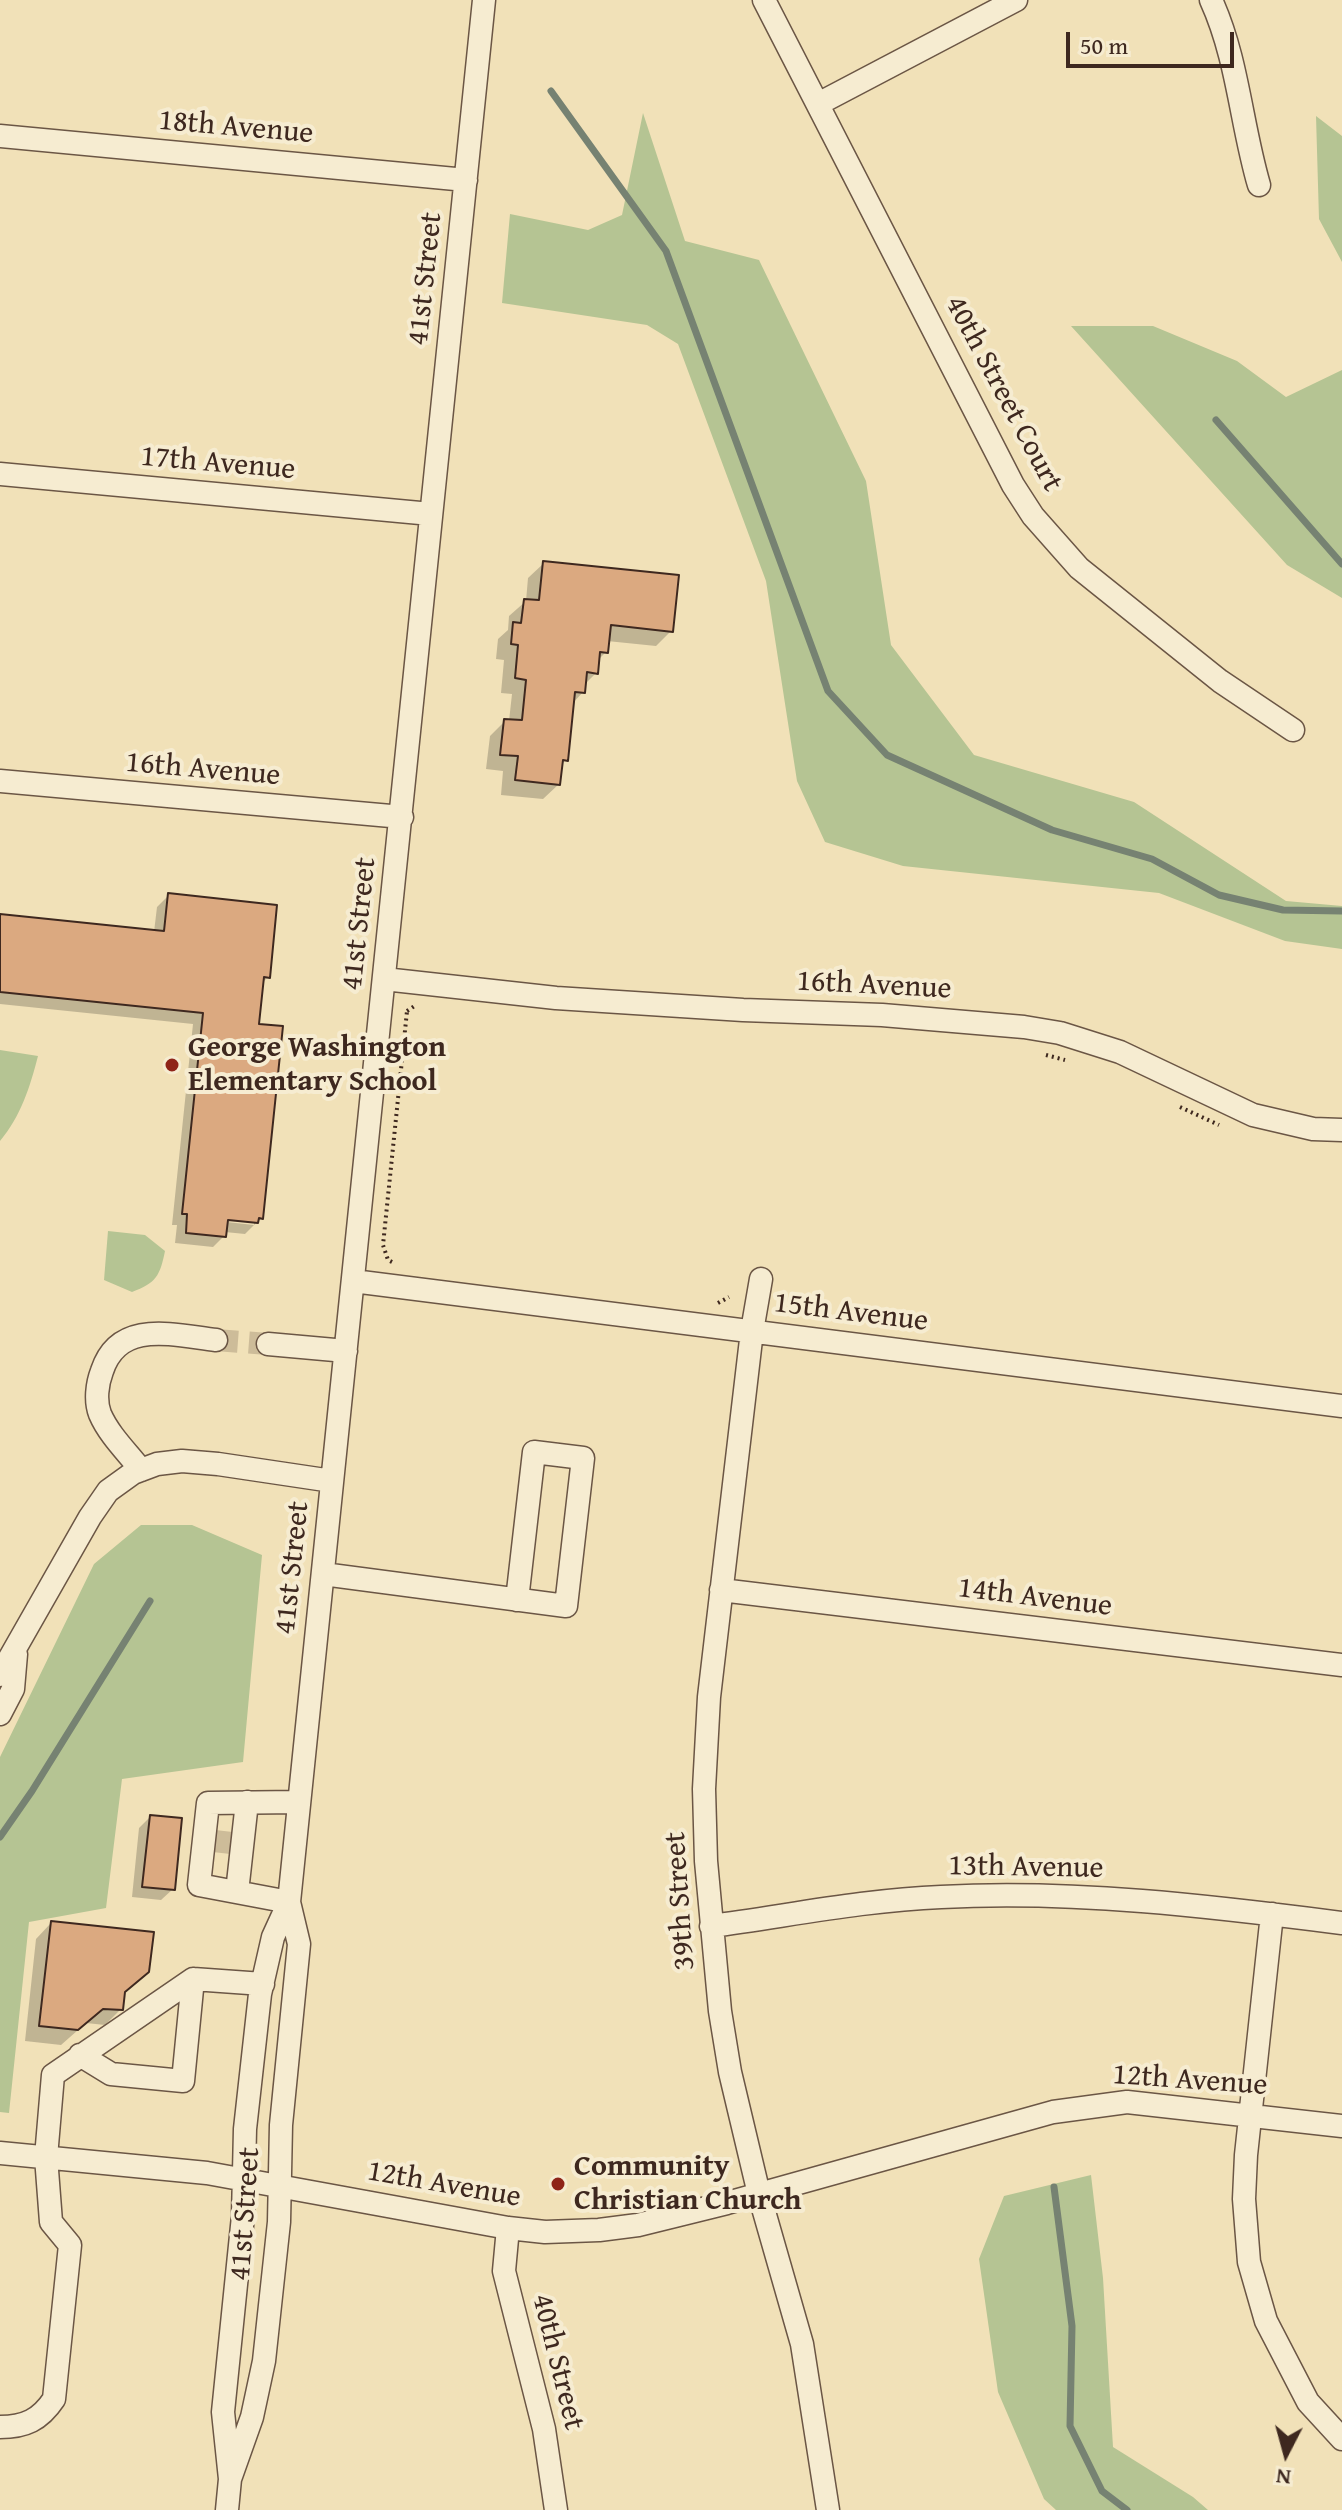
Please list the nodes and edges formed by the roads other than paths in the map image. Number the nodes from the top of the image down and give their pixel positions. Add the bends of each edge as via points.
1 (484, 0) edge
2 (764, 0) edge
3 (1016, 0) edge
4 (1211, 0) edge
5 (818, 104) junction
6 (0, 136) edge
7 (466, 180) junction
8 (1259, 185) dead end
9 (0, 474) edge
10 (431, 514) junction
11 (1293, 730) dead end
12 (0, 781) edge
13 (402, 817) junction
14 (384, 979) junction
15 (1342, 1130) edge
16 (761, 1279) dead end
17 (353, 1281) junction
18 (752, 1331) junction
19 (216, 1340) tunnel mouth
20 (268, 1344) tunnel mouth
21 (346, 1351) junction
22 (1342, 1406) edge
23 (141, 1470) junction
24 (332, 1481) junction
25 (323, 1574) junction
26 (721, 1590) junction
27 (517, 1600) junction
28 (17, 1649) junction
29 (1342, 1665) edge
30 (0, 1675) edge
31 (0, 1714) edge
32 (247, 1802) junction
33 (299, 1802) junction
34 (237, 1892) junction
35 (289, 1902) junction
36 (1272, 1914) junction
37 (1342, 1923) edge
38 (711, 1926) junction
39 (193, 1979) junction
40 (263, 1984) junction
41 (80, 2055) junction
42 (1249, 2114) junction
43 (1342, 2126) edge
44 (0, 2153) edge
45 (46, 2157) junction
46 (243, 2180) junction
47 (281, 2185) junction
48 (759, 2194) junction
49 (508, 2228) junction
50 (0, 2427) edge
51 (1342, 2439) edge
52 (230, 2479) junction
53 (227, 2510) edge
54 (556, 2510) edge
55 (828, 2510) edge

1 - 7 street, 41st Street
2 - 5 street, 40th Street Court
3 - 5 street
4 - 8 street via 1229,46
5 - 11 street, 40th Street Court via 1033,516 1079,568 1220,681
6 - 7 street, 18th Avenue
7 - 10 street, 41st Street
9 - 10 street, 17th Avenue
10 - 13 street, 41st Street
12 - 13 street, 16th Avenue
13 - 14 street, 41st Street
14 - 15 street, 16th Avenue via 556,998 1024,1027 1120,1052 1253,1115
14 - 17 street, 41st Street
16 - 18 street, 39th Street
17 - 18 street, 15th Avenue
17 - 21 street, 41st Street
18 - 22 street, 15th Avenue
18 - 26 street, 39th Street
19 - 23 street via 160,1333 129,1337 105,1361 97,1386 99,1412
20 - 21 street
21 - 24 street, 41st Street
23 - 24 street via 182,1461
23 - 28 street via 108,1491
24 - 25 street, 41st Street
25 - 27 street
25 - 33 street, 41st Street
26 - 29 street, 14th Avenue
26 - 38 street, 39th Street via 704,1789
27 - 27 street via 566,1606 583,1458 534,1452
28 - 30 street
28 - 31 street via 13,1689
32 - 33 street
32 - 34 street
32 - 34 street via 208,1803 209,1840 199,1885
33 - 35 street, 41st Street
34 - 35 street
35 - 40 street, 41st Street via 273,1937
35 - 47 street, 41st Street via 299,1944 281,2125
36 - 37 street, 13th Avenue
36 - 38 street, 13th Avenue via 1120,1899 988,1895 899,1900
36 - 42 street
38 - 48 street, 39th Street via 730,2072
39 - 40 street
39 - 41 street
39 - 41 street via 183,2081 111,2074
40 - 46 street, 41st Street
41 - 45 street via 53,2075
42 - 43 street, 12th Avenue
42 - 48 street, 12th Avenue via 1097,2104
42 - 51 street via 1244,2199 1249,2262 1266,2321 1308,2402
44 - 45 street, 12th Avenue
45 - 46 street, 12th Avenue
45 - 50 street via 51,2222 70,2245 54,2399 27,2425
46 - 47 street, 12th Avenue
46 - 52 street, 41st Street via 223,2412
47 - 49 street, 12th Avenue
47 - 52 street, 41st Street via 264,2361
48 - 49 street, 12th Avenue via 599,2230
48 - 55 street, 39th Street via 802,2344
49 - 54 street, 40th Street via 504,2271 544,2429
52 - 53 street, 41st Street

